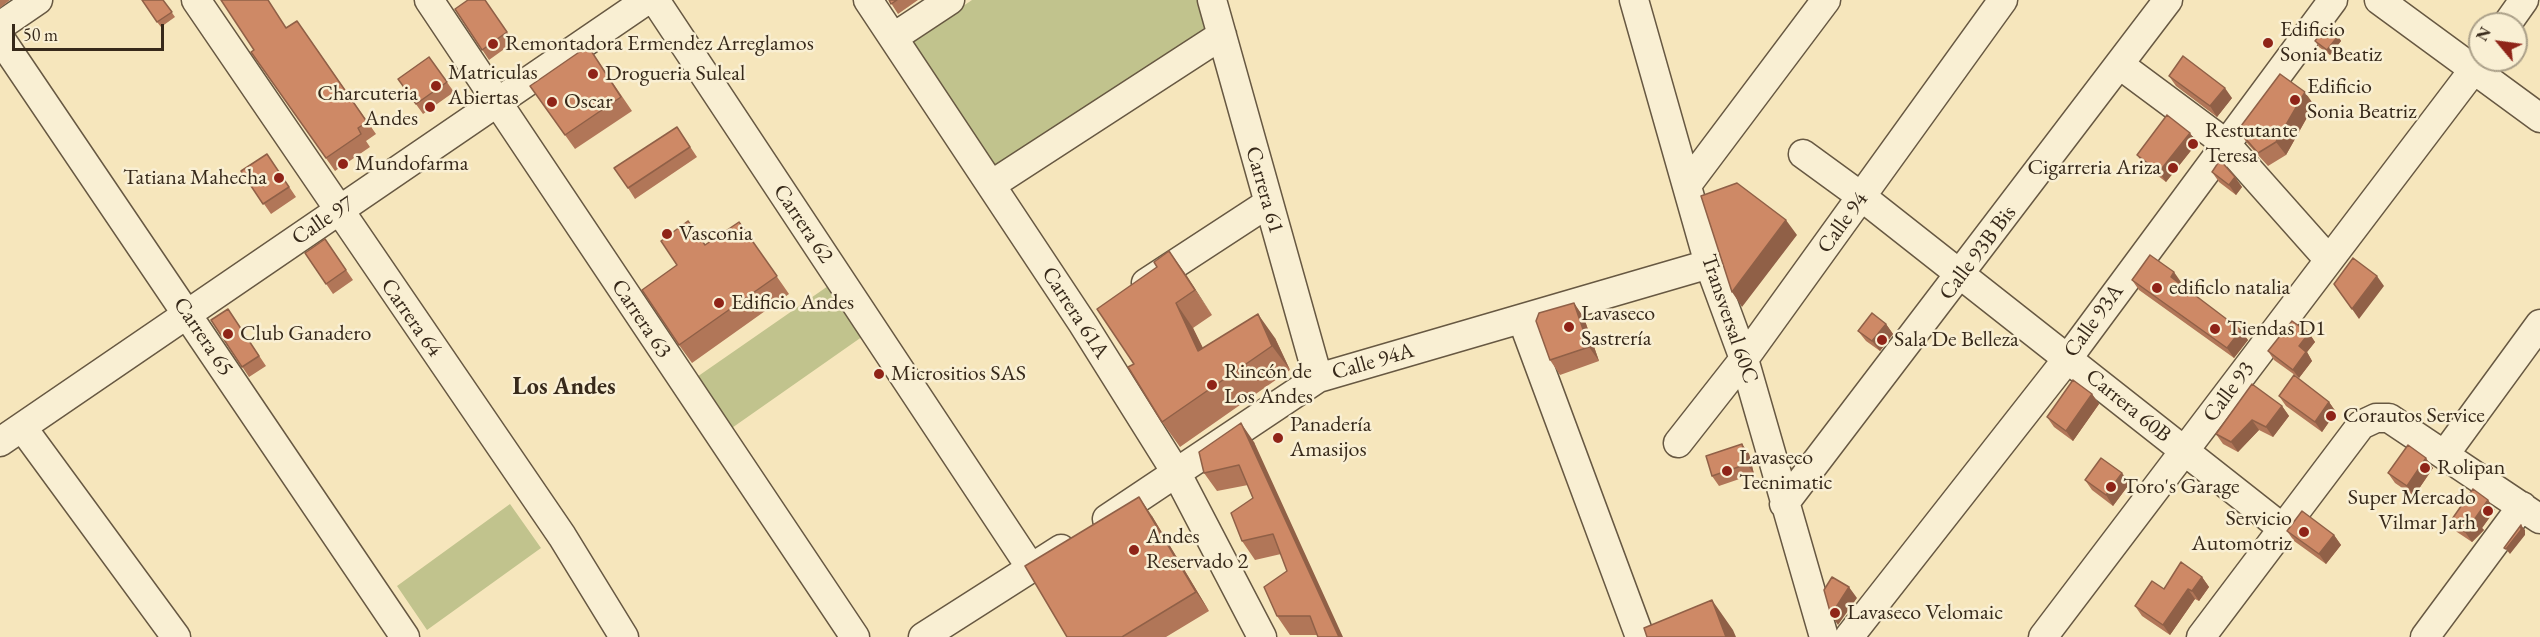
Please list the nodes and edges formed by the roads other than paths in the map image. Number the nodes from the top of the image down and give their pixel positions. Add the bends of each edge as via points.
1 (38, 0) edge
2 (196, 0) edge
3 (429, 0) edge
4 (647, 0) edge
5 (655, 0) edge
6 (868, 0) edge
7 (950, 0) edge
8 (1212, 0) edge
9 (1634, 0) edge
10 (1826, 0) edge
11 (2003, 0) edge
12 (2168, 0) edge
13 (2379, 0) edge
14 (2321, 4) edge
15 (0, 26) edge
16 (1222, 35) junction
17 (894, 37) junction
18 (0, 38) edge
19 (2468, 58) edge
20 (2120, 65) junction
21 (2471, 72) edge
22 (2486, 72) edge
23 (497, 102) junction
24 (2540, 118) edge
25 (2225, 143) junction
26 (1803, 154) dead end
27 (991, 185) junction
28 (1687, 185) junction
29 (1862, 197) junction
30 (1267, 204) junction
31 (338, 211) junction
32 (2330, 260) junction
33 (1709, 264) junction
34 (1962, 275) junction
35 (1102, 312) junction
36 (187, 314) junction
37 (1522, 319) junction
38 (2540, 324) edge
39 (1744, 358) junction
40 (2068, 358) junction
41 (1318, 378) junction
42 (11, 434) edge
43 (1678, 443) dead end
44 (2184, 451) junction
45 (2445, 454) junction
46 (1177, 474) junction
47 (1784, 504) junction
48 (2531, 512) edge
49 (2281, 527) junction
50 (1031, 568) junction
51 (1253, 633) edge
52 (176, 637) edge
53 (405, 637) edge
54 (624, 637) edge
55 (855, 637) edge
56 (923, 637) edge
57 (1640, 637) edge
58 (1824, 637) edge
59 (1849, 637) edge
60 (2043, 637) edge
61 (2201, 637) edge
62 (2425, 637) edge

1 - 15 street
2 - 31 street, Carrera 64
3 - 23 street, Carrera 63
4 - 23 street, Calle 97
5 - 50 street, Carrera 62
6 - 17 street, Carrera 61A
7 - 17 street
8 - 16 street, Carrera 61
9 - 28 street, Transversal 60C
10 - 28 street
11 - 29 street, Calle 94
12 - 20 street, Calle 93B Bis
13 - 19 street
14 - 25 street, Calle 93A
16 - 27 street
16 - 30 street, Carrera 61
17 - 27 street, Carrera 61A
18 - 36 street, Carrera 65
20 - 25 street
20 - 34 street, Calle 93B Bis
21 - 32 street, Calle 93
22 - 24 street
23 - 31 street, Calle 97
23 - 55 street, Carrera 63
25 - 32 street
25 - 40 street, Calle 93A
26 - 29 street, Carrera 60B
27 - 35 street, Carrera 61A
28 - 33 street, Transversal 60C
29 - 34 street, Carrera 60B
29 - 39 street, Calle 94
30 - 35 street
30 - 41 street, Carrera 61
31 - 36 street, Calle 97
31 - 54 street, Carrera 64 via 562,536
32 - 44 street, Calle 93
33 - 37 street, Calle 94A
33 - 39 street, Transversal 60C
34 - 40 street, Carrera 60B
34 - 47 street, Calle 93B Bis
35 - 46 street, Carrera 61A
36 - 42 street, Calle 97
36 - 53 street, Carrera 65
37 - 41 street, Calle 94A
37 - 57 street
38 - 45 street
39 - 43 street, Calle 94
39 - 47 street, Transversal 60C
40 - 44 street, Carrera 60B
40 - 59 street, Calle 93A
41 - 46 street, Calle 94A
42 - 52 street
44 - 49 street, Carrera 60B
44 - 60 street, Calle 93
45 - 48 street
45 - 49 street via 2389,417 2376,418 2361,425
46 - 50 street, Calle 94A
46 - 51 street, Carrera 61A
47 - 58 street, Transversal 60C
48 - 62 street
49 - 61 street
50 - 56 street, Calle 94A

